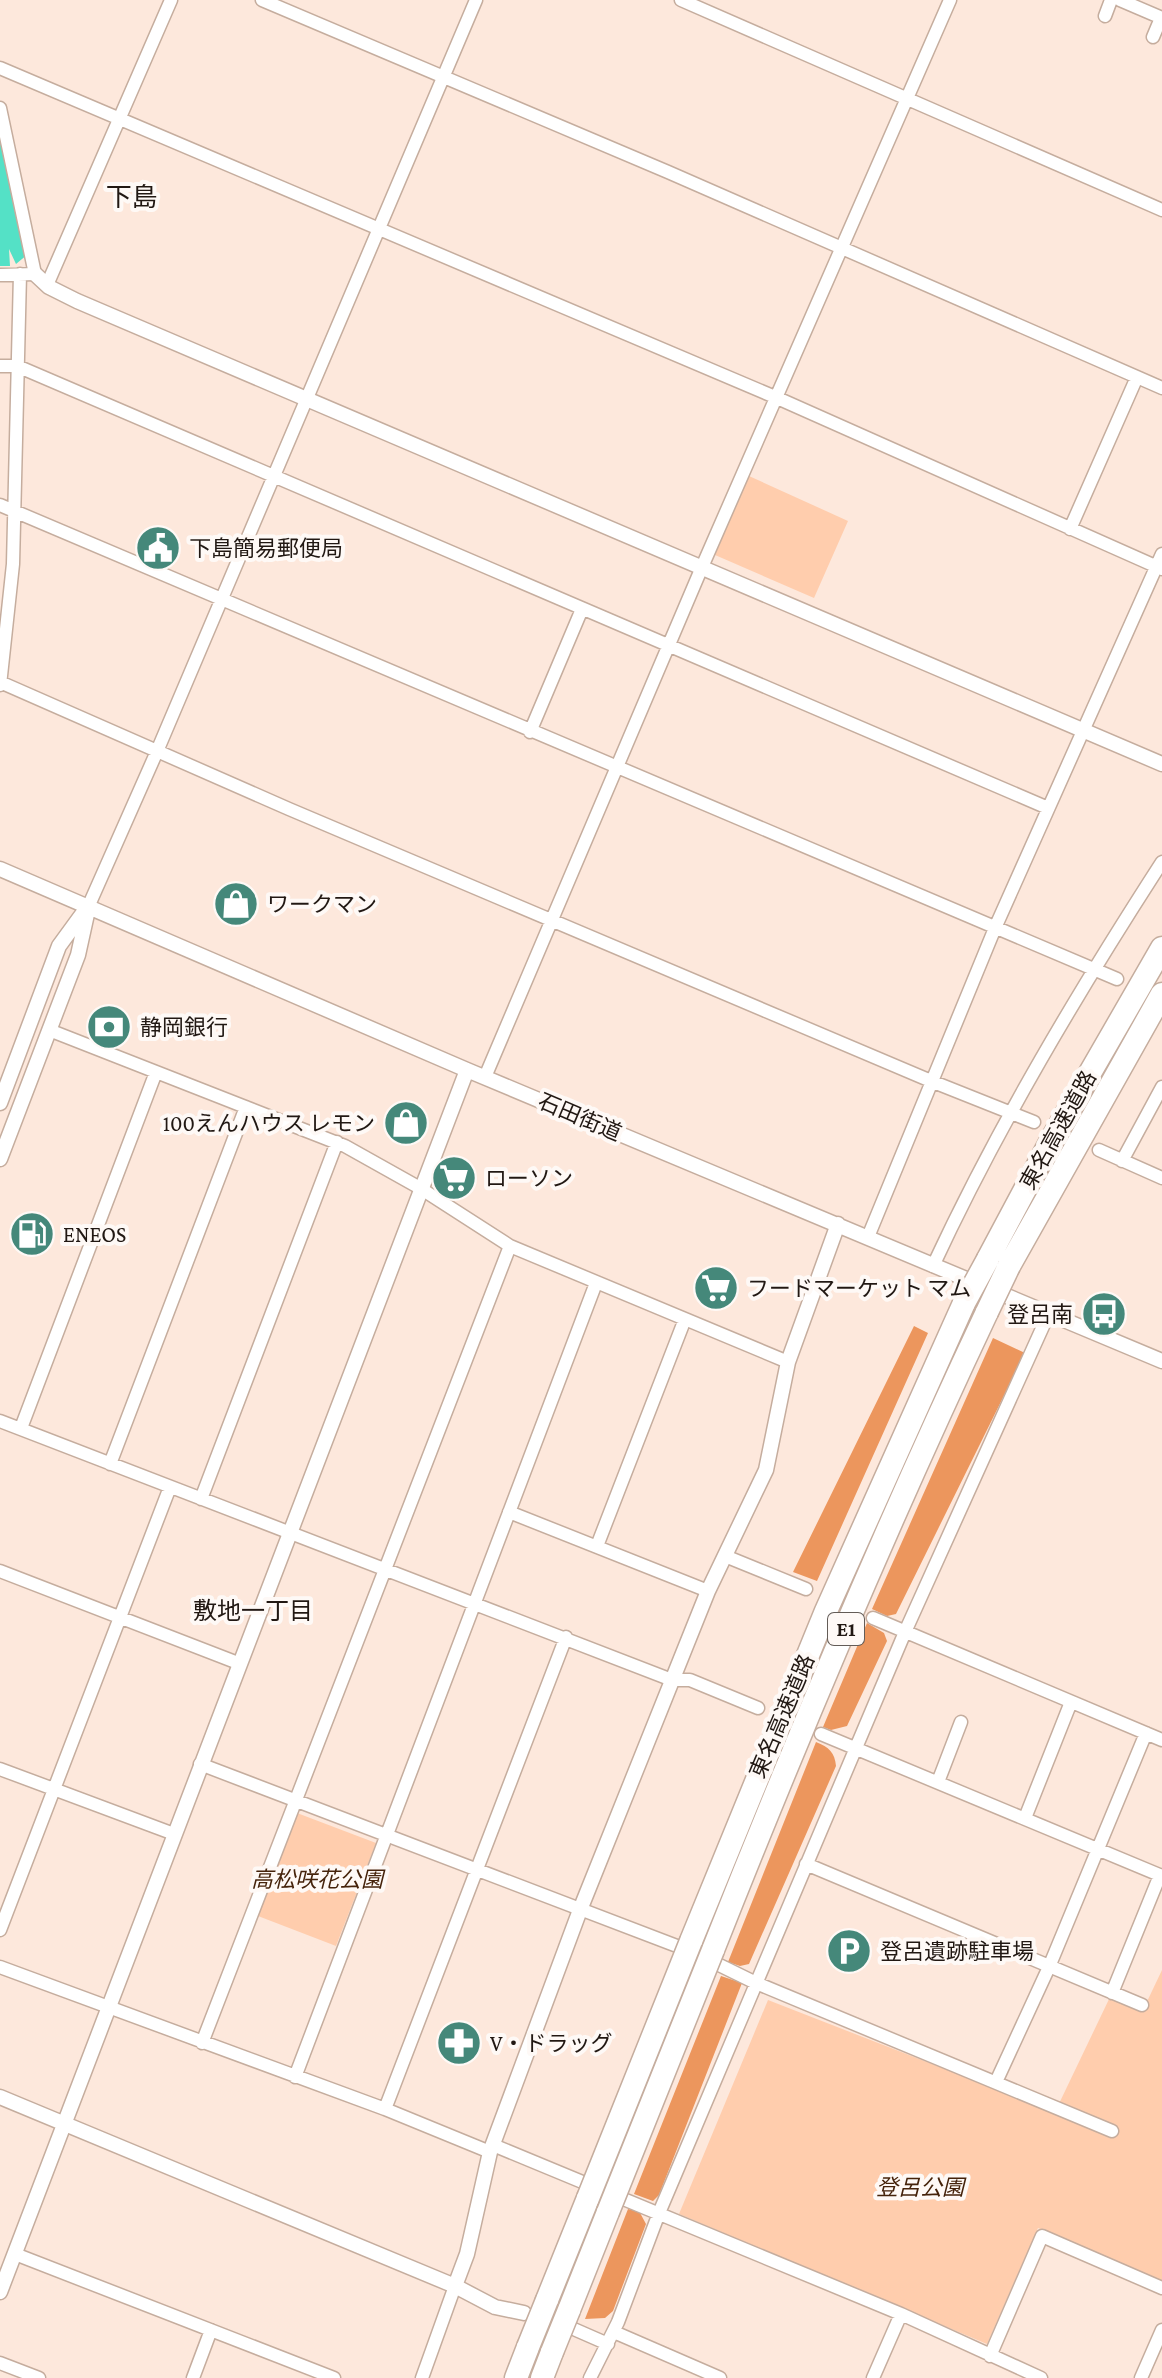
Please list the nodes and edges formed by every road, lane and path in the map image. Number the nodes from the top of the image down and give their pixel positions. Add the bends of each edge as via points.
1 (171, 0) edge
2 (262, 0) edge
3 (476, 0) edge
4 (681, 0) edge
5 (950, 0) edge
6 (1114, 1) edge
7 (1105, 16) dead end
8 (1161, 20) edge
9 (1153, 37) dead end
10 (0, 68) edge
11 (443, 77) junction
12 (905, 100) junction
13 (0, 108) edge
14 (119, 120) junction
15 (1162, 210) edge
16 (378, 230) junction
17 (840, 247) junction
18 (20, 274) junction
19 (0, 275) edge
20 (41, 279) junction
21 (0, 366) edge
22 (17, 366) junction
23 (1137, 377) junction
24 (1162, 388) edge
25 (775, 397) junction
26 (306, 399) junction
27 (272, 477) junction
28 (0, 505) edge
29 (14, 511) junction
30 (1070, 529) junction
31 (1160, 563) edge
32 (702, 567) junction
33 (220, 599) junction
34 (582, 609) junction
35 (669, 646) junction
36 (0, 683) edge
37 (1084, 729) junction
38 (530, 732) junction
39 (158, 749) junction
40 (1162, 764) edge
41 (618, 769) junction
42 (1048, 808) junction
43 (1162, 862) edge
44 (0, 869) edge
45 (89, 905) junction
46 (553, 919) junction
47 (995, 928) junction
48 (1162, 948) edge
49 (1093, 969) junction
50 (1117, 979) dead end
51 (1162, 994) edge
52 (49, 1030) junction
53 (467, 1070) junction
54 (156, 1072) junction
55 (485, 1077) junction
56 (931, 1081) junction
57 (1162, 1087) edge
58 (0, 1103) edge
59 (246, 1107) junction
60 (1013, 1112) junction
61 (1034, 1122) dead end
62 (337, 1142) junction
63 (1099, 1150) dead end
64 (0, 1159) edge
65 (1122, 1161) junction
66 (1162, 1178) edge
67 (420, 1188) junction
68 (838, 1224) junction
69 (868, 1237) junction
70 (510, 1246) junction
71 (998, 1263) junction
72 (933, 1266) junction
73 (596, 1283) junction
74 (1049, 1313) junction
75 (685, 1319) junction
76 (1162, 1361) edge
77 (788, 1362) junction
78 (0, 1421) edge
79 (21, 1428) junction
80 (110, 1464) junction
81 (170, 1487) junction
82 (201, 1499) junction
83 (509, 1512) junction
84 (292, 1533) junction
85 (597, 1546) junction
86 (725, 1556) junction
87 (383, 1568) junction
88 (0, 1571) edge
89 (806, 1589) dead end
90 (708, 1591) junction
91 (475, 1603) junction
92 (119, 1617) junction
93 (873, 1618) dead end
94 (905, 1632) junction
95 (566, 1637) junction
96 (238, 1663) junction
97 (672, 1680) junction
98 (1071, 1702) junction
99 (758, 1708) dead end
100 (961, 1722) dead end
101 (1146, 1733) junction
102 (821, 1734) dead end
103 (1162, 1740) edge
104 (856, 1748) junction
105 (200, 1764) junction
106 (0, 1769) edge
107 (938, 1782) junction
108 (55, 1789) junction
109 (295, 1801) junction
110 (1025, 1818) junction
111 (174, 1834) junction
112 (385, 1835) junction
113 (1099, 1849) junction
114 (806, 1864) junction
115 (477, 1871) junction
116 (1161, 1876) edge
117 (580, 1910) junction
118 (0, 1930) edge
119 (0, 1967) edge
120 (1049, 1967) junction
121 (756, 1983) junction
122 (1112, 1993) junction
123 (1142, 2005) dead end
124 (110, 2006) junction
125 (202, 2043) junction
126 (295, 2077) junction
127 (996, 2082) junction
128 (0, 2097) edge
129 (385, 2109) junction
130 (64, 2122) junction
131 (1112, 2131) dead end
132 (492, 2148) junction
133 (659, 2213) junction
134 (15, 2254) junction
135 (455, 2286) junction
136 (1162, 2288) edge
137 (0, 2292) edge
138 (524, 2313) joint
139 (901, 2314) junction
140 (211, 2330) junction
141 (1162, 2330) edge
142 (611, 2338) junction
143 (990, 2356) junction
144 (0, 2363) edge
145 (39, 2378) edge
146 (193, 2378) edge
147 (334, 2378) edge
148 (422, 2378) edge
149 (516, 2378) edge
150 (542, 2378) edge
151 (590, 2378) edge
152 (720, 2378) edge
153 (873, 2378) edge
154 (1041, 2378) edge
155 (1141, 2378) edge

1 - 14 street
2 - 11 street
3 - 11 street
4 - 12 street
5 - 12 street
6 - 7 street
6 - 8 street
8 - 9 street
10 - 14 street
11 - 16 street
11 - 17 street
12 - 15 street
12 - 17 street
13 - 20 street via 12,176
14 - 16 street
14 - 20 street
16 - 25 street
16 - 26 street
17 - 23 street
17 - 25 street
18 - 19 street
18 - 20 street
18 - 22 street
20 - 26 street via 77,301
21 - 22 street
22 - 27 street
22 - 29 street
23 - 24 street
23 - 30 street
25 - 30 street
25 - 32 street
26 - 27 street
26 - 32 street
27 - 33 street
27 - 34 street
28 - 29 street
29 - 33 street
29 - 36 street
30 - 31 street
31 - 37 street
32 - 35 street
32 - 37 street
33 - 38 street
33 - 39 street
34 - 35 street
34 - 38 street
35 - 41 street
35 - 42 street
36 - 39 street
37 - 40 street
37 - 42 street
38 - 41 street
39 - 45 street
39 - 46 street
41 - 46 street
41 - 47 street
42 - 47 street
43 - 49 street
44 - 45 street, 石田街道
45 - 52 street via 78,955
45 - 53 street, 石田街道
45 - 58 street via 59,946
46 - 55 street
46 - 56 street
47 - 49 street
47 - 56 street
48 - 71 highway, 東名高速道路 / E1 via 1053,1137
49 - 50 street
49 - 60 street
51 - 71 highway, 東名高速道路 / E1
52 - 54 street
52 - 64 street
53 - 55 street, 石田街道
53 - 67 street
54 - 59 street
54 - 79 street
55 - 68 street, 石田街道
56 - 60 street
56 - 69 street
57 - 65 street
59 - 62 street
59 - 80 street
60 - 61 street
60 - 72 street via 972,1182
62 - 67 street
62 - 82 street
63 - 65 street
65 - 66 street
67 - 70 street
67 - 84 street
68 - 69 street, 石田街道
68 - 77 street
69 - 72 street, 石田街道
70 - 73 street
70 - 87 street
71 - 149 highway, 東名高速道路 / E1, bridge via 964,1303 826,1611
71 - 150 highway, 東名高速道路 / E1, bridge via 987,1312 916,1463 760,1830
72 - 74 street, 石田街道
73 - 75 street
73 - 83 street
74 - 76 street, 石田街道
74 - 94 street
75 - 77 street
75 - 85 street
77 - 86 street via 766,1470
78 - 79 street
79 - 80 street
80 - 81 street
81 - 82 street
81 - 92 street
82 - 84 street
83 - 85 street
83 - 91 street
84 - 87 street
84 - 96 street
85 - 90 street
86 - 89 street
86 - 90 street
87 - 91 street
87 - 109 street
88 - 92 street
90 - 97 street
91 - 95 street
91 - 112 street
92 - 96 street
92 - 108 street
93 - 94 street
94 - 98 street
94 - 104 street
95 - 97 street
95 - 115 street
96 - 105 street
97 - 99 street via 690,1680
97 - 117 street
98 - 101 street
98 - 110 street
100 - 107 street
101 - 103 street
101 - 113 street
102 - 104 street
104 - 107 street
104 - 114 street
105 - 109 street
105 - 111 street
106 - 108 street
107 - 110 street
108 - 111 street
108 - 118 street
109 - 112 street
109 - 125 street
110 - 113 street
111 - 124 street
112 - 115 street
112 - 126 street
113 - 116 street
113 - 120 street
114 - 120 street
114 - 121 street
115 - 117 street
115 - 129 street
116 - 122 street
117 - 121 street via 673,1944
117 - 132 street
119 - 124 street
120 - 122 street
120 - 127 street
121 - 127 street
121 - 133 street
122 - 123 street
124 - 125 street
124 - 130 street
125 - 126 street
126 - 129 street
127 - 131 street
128 - 130 street
129 - 132 street
130 - 134 street
130 - 135 street
132 - 133 street
132 - 135 street
133 - 139 street
133 - 142 street
134 - 137 street
134 - 140 street
135 - 138 street via 495,2307
135 - 148 street
136 - 143 street via 1042,2236
138 - 142 street
139 - 143 street
139 - 153 street
140 - 146 street
140 - 147 street
141 - 155 street
142 - 151 street
142 - 152 street
143 - 154 street
144 - 145 street

